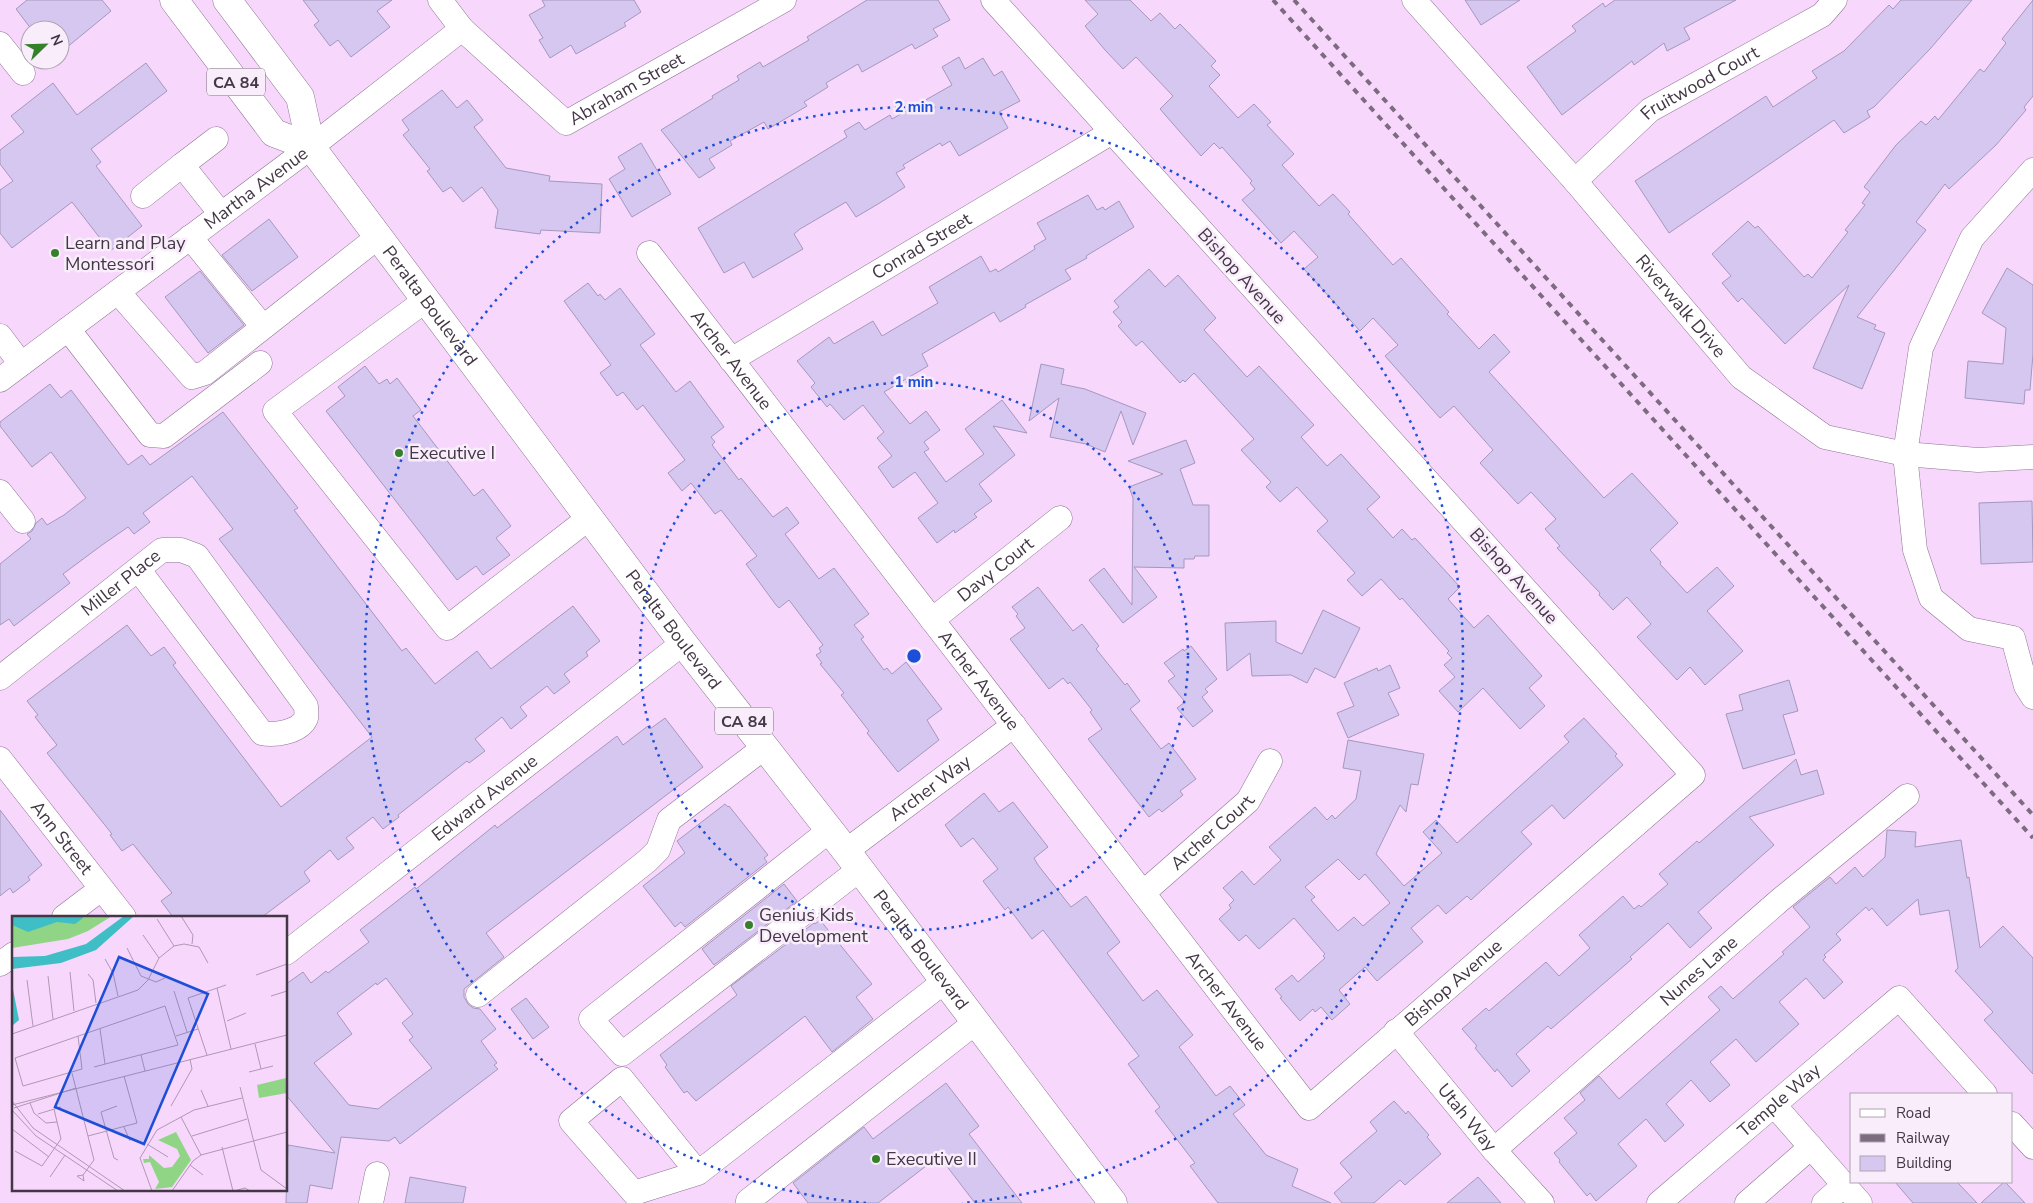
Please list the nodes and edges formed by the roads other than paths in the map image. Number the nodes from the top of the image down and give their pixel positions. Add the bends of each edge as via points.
1 (174, 0) edge
2 (227, 0) edge
3 (440, 0) edge
4 (784, 0) edge
5 (993, 0) edge
6 (1414, 0) edge
7 (1835, 0) edge
8 (462, 29) junction
9 (0, 44) edge
10 (23, 73) dead end
11 (1112, 132) junction
12 (216, 139) dead end
13 (311, 147) junction
14 (182, 165) junction
15 (2033, 170) edge
16 (1576, 181) junction
17 (143, 196) dead end
18 (221, 214) junction
19 (190, 237) junction
20 (378, 237) junction
21 (649, 253) dead end
22 (118, 292) junction
23 (426, 300) junction
24 (263, 327) junction
25 (68, 329) junction
26 (0, 336) edge
27 (731, 360) junction
28 (260, 363) dead end
29 (21, 364) junction
30 (0, 380) edge
31 (1905, 454) junction
32 (2033, 457) edge
33 (0, 492) edge
34 (590, 518) junction
35 (1060, 518) dead end
36 (23, 521) dead end
37 (138, 569) junction
38 (932, 620) junction
39 (683, 643) junction
40 (0, 678) edge
41 (2033, 697) edge
42 (1014, 725) junction
43 (765, 747) junction
44 (0, 759) edge
45 (1270, 761) dead end
46 (1907, 796) dead end
47 (845, 850) junction
48 (101, 889) junction
49 (1143, 893) junction
50 (65, 916) edge
51 (123, 916) edge
52 (288, 950) edge
53 (12, 955) edge
54 (0, 964) edge
55 (944, 980) junction
56 (478, 995) dead end
57 (976, 1022) junction
58 (1396, 1031) junction
59 (1984, 1093) edge
60 (1774, 1105) junction
61 (1309, 1108) joint
62 (2013, 1125) edge
63 (1811, 1147) junction
64 (2033, 1148) edge
65 (1494, 1150) junction
66 (698, 1173) junction
67 (377, 1174) dead end
68 (1844, 1185) junction
69 (748, 1200) dead end
70 (371, 1203) edge
71 (1113, 1203) edge
72 (1542, 1203) edge
73 (1659, 1203) edge
74 (1748, 1203) edge
75 (1824, 1203) edge
76 (1860, 1203) edge

1 - 13 main road, CA 84 via 274,133
2 - 13 main road, Peralta Boulevard / CA 84 via 300,97
3 - 8 street
4 - 8 street, Abraham Street via 566,124
5 - 11 street, Bishop Avenue
6 - 16 street, Riverwalk Drive
7 - 16 street, Fruitwood Court via 1822,15 1650,110
8 - 13 street, Martha Avenue
9 - 10 street
11 - 27 street, Conrad Street
11 - 58 street, Bishop Avenue via 1694,774
12 - 14 street
13 - 18 street, Martha Avenue
13 - 20 main road, Peralta Boulevard / CA 84
14 - 17 street
14 - 18 street
15 - 31 street via 1972,238 1921,348
16 - 31 street, Riverwalk Drive via 1741,377 1825,438
18 - 19 street, Martha Avenue
19 - 22 street, Martha Avenue
19 - 24 street
20 - 23 main road, Peralta Boulevard / CA 84
20 - 24 street
21 - 27 street, Archer Avenue
22 - 24 street via 192,377 205,373
22 - 25 street, Martha Avenue
23 - 34 main road, Peralta Boulevard / CA 84
23 - 34 street via 275,411 447,628
25 - 28 street via 150,435 164,436
25 - 29 street, Martha Avenue
26 - 29 street
27 - 38 street, Archer Avenue
29 - 30 street, Martha Avenue
31 - 32 street, Riverwalk Drive via 1978,460
31 - 41 street via 1915,550 1930,598 1969,629 2013,638 2026,686
33 - 36 street
34 - 39 main road, Peralta Boulevard / CA 84
35 - 38 street, Davy Court
37 - 37 street, Miller Place via 162,550 182,550 197,556 306,706 306,717 294,728 272,735 262,733
37 - 40 street, Miller Place
38 - 42 street, Archer Avenue
39 - 43 main road, Peralta Boulevard / CA 84
39 - 52 street, Edward Avenue
42 - 47 street, Archer Way
42 - 49 street, Archer Avenue
43 - 47 main road, Peralta Boulevard / CA 84
43 - 56 street via 669,820 658,850 647,861
44 - 48 street, Ann Street
45 - 49 street, Archer Court via 1248,801
46 - 65 street, Nunes Lane via 1780,900
47 - 47 street via 622,1054 591,1019
47 - 55 main road, Peralta Boulevard / CA 84
48 - 50 street
48 - 51 street, Ann Street
49 - 61 street, Archer Avenue
53 - 54 street
55 - 57 main road, Peralta Boulevard / CA 84
55 - 66 street
57 - 69 street
57 - 71 main road, Peralta Boulevard / CA 84
58 - 61 street, Bishop Avenue
58 - 65 street, Utah Way
59 - 60 street, Temple Way via 1899,998
60 - 63 street
60 - 73 street, Temple Way
62 - 64 street
63 - 68 street
63 - 74 street
65 - 72 street, Utah Way
66 - 66 street via 622,1080 571,1121 634,1193
67 - 70 street
68 - 75 street
68 - 76 street

